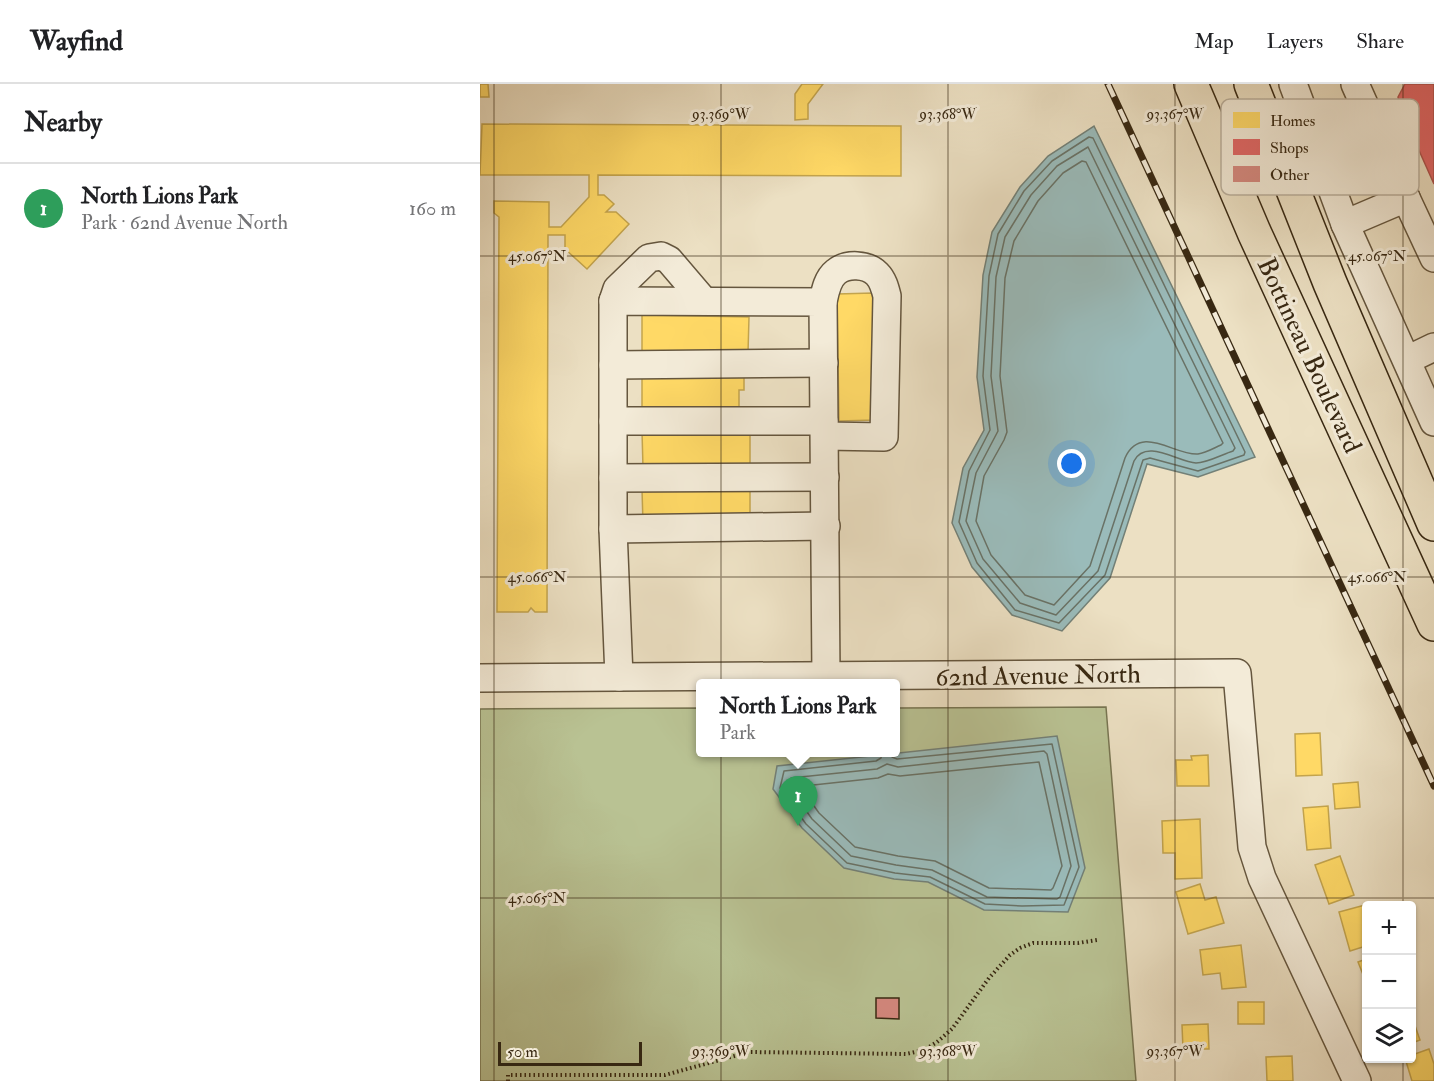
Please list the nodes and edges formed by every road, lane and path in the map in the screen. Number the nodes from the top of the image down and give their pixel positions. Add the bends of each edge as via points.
1 (1191, 84) edge
2 (1251, 84) edge
3 (1293, 84) edge
4 (1257, 99) edge
5 (1299, 99) edge
6 (1221, 154) edge
7 (1238, 195) edge
8 (1295, 195) edge
9 (1334, 195) edge
10 (1405, 195) edge
11 (1406, 198) junction
12 (1345, 224) junction
13 (1434, 258) edge
14 (613, 301) junction
15 (704, 301) junction
16 (823, 302) junction
17 (1434, 347) edge
18 (1407, 360) junction
19 (824, 363) junction
20 (613, 364) junction
21 (613, 421) junction
22 (1434, 422) edge
23 (825, 429) junction
24 (825, 477) junction
25 (613, 478) junction
26 (1434, 524) edge
27 (826, 526) junction
28 (613, 530) junction
29 (1434, 624) edge
30 (620, 677) junction
31 (826, 677) junction
32 (480, 678) edge
33 (1097, 940) dead end
34 (665, 1075) junction
35 (508, 1081) edge
36 (665, 1081) edge
37 (1357, 1081) edge

1 - 6 highway, Bottineau Boulevard
2 - 4 highway, Bottineau Boulevard
3 - 5 street
7 - 29 highway, Bottineau Boulevard
8 - 26 highway, Bottineau Boulevard
9 - 12 street
10 - 11 street
11 - 12 street
11 - 13 street
12 - 18 street
14 - 15 street
14 - 15 street via 617,289 649,258 661,256 669,260
14 - 20 street
15 - 16 street
16 - 19 street
16 - 23 street via 831,278 848,266 876,273 887,296 885,437
17 - 18 street
18 - 22 street
19 - 20 street
19 - 23 street
20 - 21 street
21 - 23 street
21 - 25 street
23 - 24 street
24 - 25 street
24 - 27 street
25 - 28 street
27 - 28 street
27 - 31 street
28 - 30 street
30 - 31 street, 62nd Avenue North
30 - 32 street, 62nd Avenue North
31 - 37 street, 62nd Avenue North via 1237,673 1252,847
33 - 34 path via 1033,943 1020,948 989,978 952,1029 924,1050 897,1055 749,1052
34 - 35 path via 508,1075
34 - 36 path

